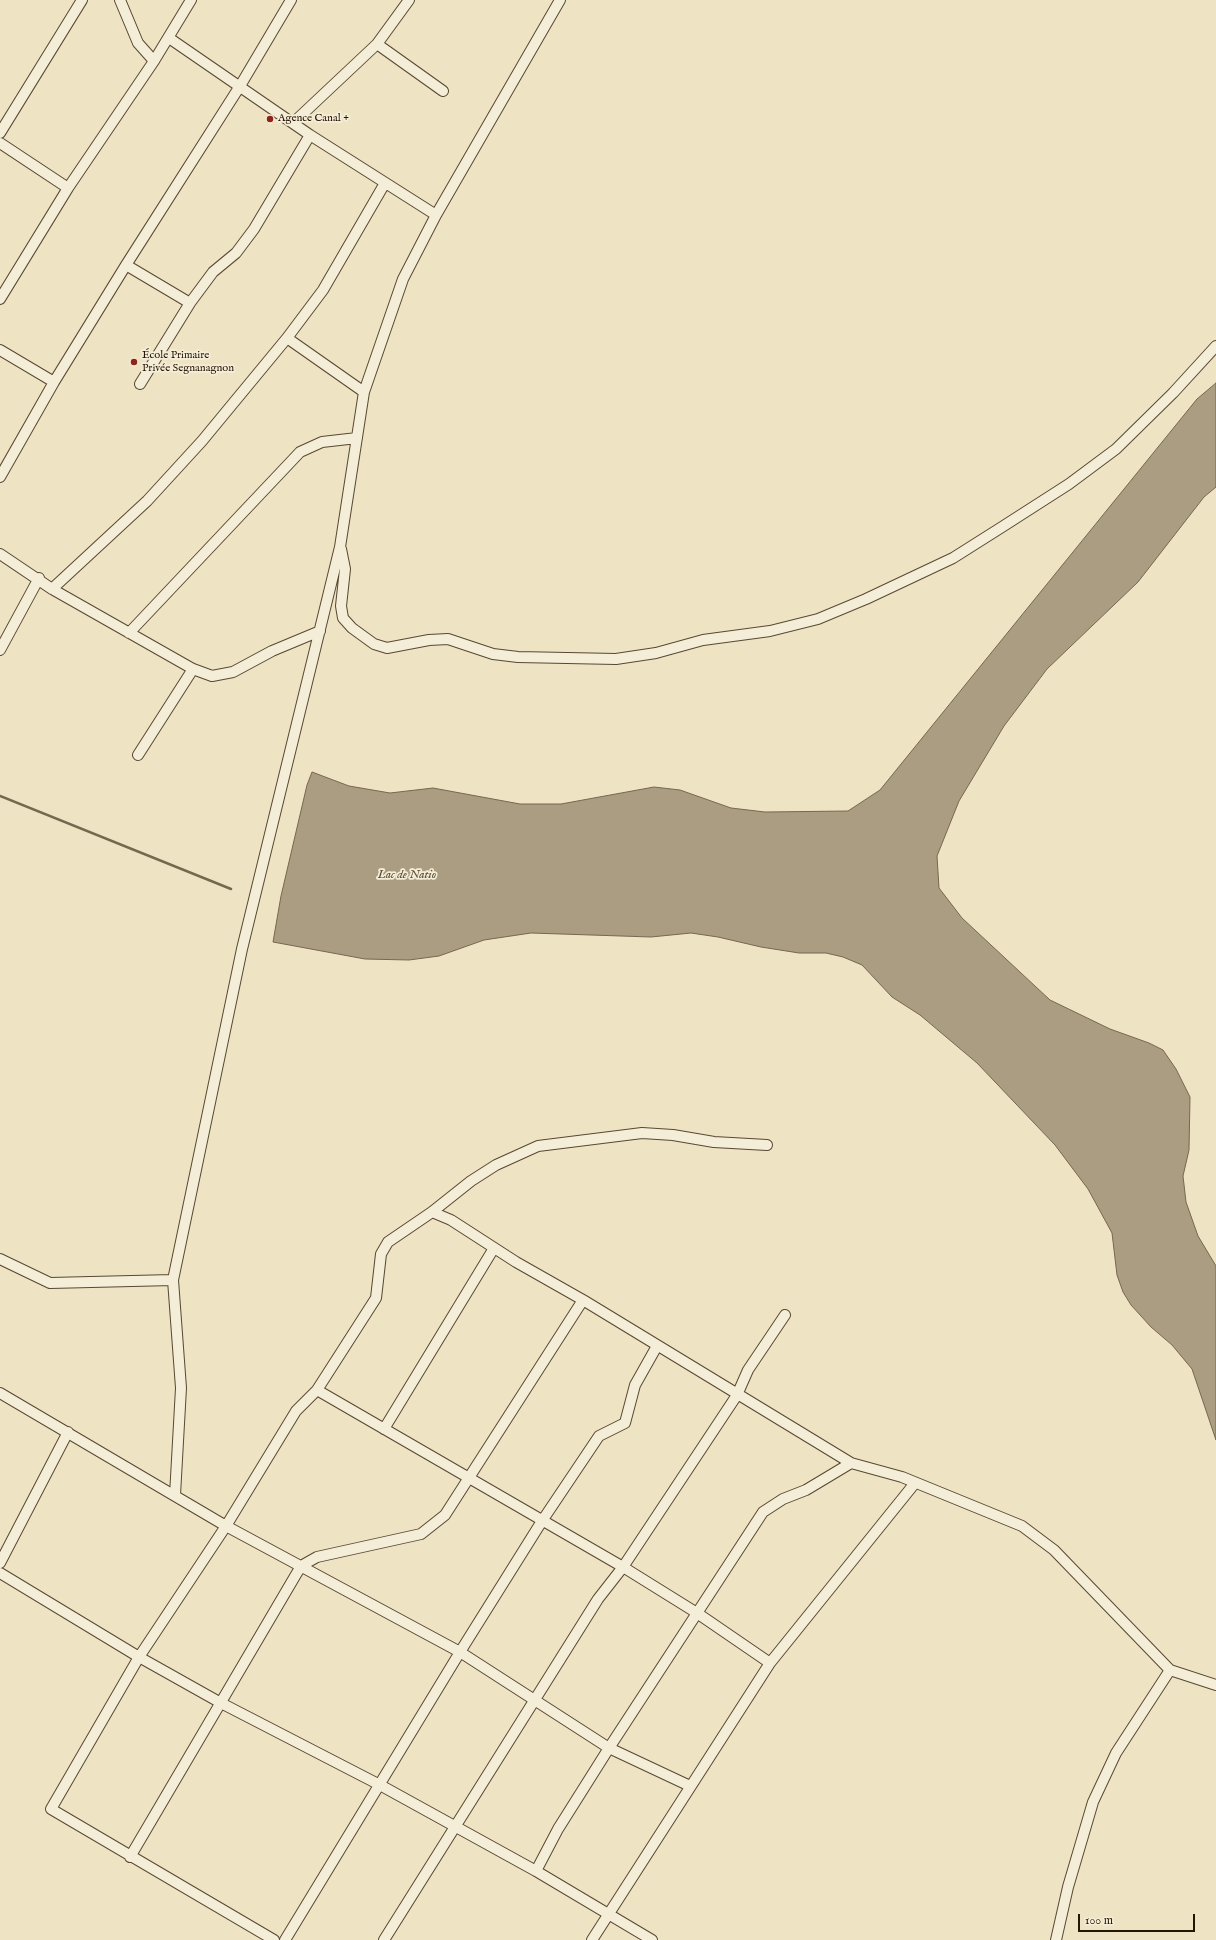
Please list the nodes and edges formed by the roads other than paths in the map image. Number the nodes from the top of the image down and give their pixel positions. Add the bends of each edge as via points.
1 (82, 0) edge
2 (120, 0) edge
3 (191, 0) edge
4 (291, 0) edge
5 (409, 0) edge
6 (560, 0) edge
7 (169, 38) junction
8 (377, 44) junction
9 (154, 61) junction
10 (240, 86) junction
11 (443, 91) dead end
12 (292, 123) junction
13 (0, 133) edge
14 (310, 135) junction
15 (0, 143) edge
16 (385, 183) junction
17 (68, 188) junction
18 (436, 214) junction
19 (126, 265) junction
20 (0, 299) edge
21 (190, 303) junction
22 (287, 338) junction
23 (1216, 346) edge
24 (0, 350) edge
25 (54, 382) junction
26 (140, 384) dead end
27 (364, 392) junction
28 (357, 438) junction
29 (0, 478) edge
30 (340, 547) junction
31 (0, 554) edge
32 (38, 578) junction
33 (52, 589) junction
34 (320, 630) junction
35 (129, 633) junction
36 (0, 650) edge
37 (193, 669) junction
38 (138, 755) dead end
39 (767, 1145) dead end
40 (432, 1212) junction
41 (494, 1248) junction
42 (0, 1259) edge
43 (173, 1280) junction
44 (583, 1300) junction
45 (786, 1315) dead end
46 (657, 1346) junction
47 (317, 1390) junction
48 (0, 1393) edge
49 (737, 1395) junction
50 (384, 1429) junction
51 (68, 1432) junction
52 (851, 1463) junction
53 (470, 1479) junction
54 (915, 1483) junction
55 (175, 1495) junction
56 (542, 1521) junction
57 (226, 1526) junction
58 (0, 1563) edge
59 (301, 1566) junction
60 (623, 1567) junction
61 (0, 1573) edge
62 (697, 1613) junction
63 (460, 1652) junction
64 (139, 1657) junction
65 (770, 1663) junction
66 (1170, 1670) junction
67 (1216, 1685) edge
68 (534, 1701) junction
69 (221, 1702) junction
70 (609, 1748) junction
71 (380, 1785) junction
72 (690, 1786) junction
73 (454, 1826) junction
74 (130, 1857) junction
75 (536, 1871) junction
76 (608, 1915) junction
77 (274, 1940) edge
78 (285, 1940) edge
79 (384, 1940) edge
80 (592, 1940) edge
81 (652, 1940) edge
82 (1056, 1940) edge

1 - 13 street
2 - 9 street via 138,43
3 - 7 street
4 - 10 street
5 - 8 street
6 - 18 street
7 - 9 street
7 - 10 street
8 - 11 street
8 - 12 street
9 - 17 street
10 - 12 street
10 - 19 street
12 - 14 street
14 - 16 street
14 - 21 street via 254,229 236,252 213,272
15 - 17 street
16 - 18 street
16 - 22 street via 323,290
17 - 20 street
18 - 27 street via 404,280
19 - 21 street
19 - 25 street
21 - 26 street
22 - 27 street
22 - 33 street via 202,441 147,501
23 - 30 street via 1116,449 1069,484 1002,527 953,558 866,599 818,619 770,631 703,640 656,652 616,658 518,657 493,654 448,639 387,648 374,644 343,618 341,606 345,569
24 - 25 street
25 - 29 street
27 - 28 street
28 - 30 street
28 - 35 street via 322,442 300,452
30 - 34 street
31 - 32 street
32 - 33 street
32 - 36 street
33 - 35 street
34 - 37 street via 233,672 212,676
34 - 43 street via 242,949
35 - 37 street
37 - 38 street
39 - 40 street via 714,1142 642,1133 538,1146 496,1164
40 - 41 street via 451,1220
40 - 47 street via 388,1242 381,1254 376,1298
41 - 44 street
41 - 50 street
42 - 43 street via 50,1283
43 - 55 street via 181,1388
44 - 46 street
44 - 53 street
45 - 49 street via 748,1370
46 - 49 street
46 - 56 street via 635,1386 625,1423 599,1436
47 - 50 street
47 - 57 street via 296,1410
48 - 51 street
49 - 52 street
49 - 60 street
50 - 53 street
51 - 55 street
51 - 58 street
52 - 54 street
52 - 62 street via 763,1512
53 - 56 street
53 - 59 street via 445,1515 421,1534 318,1557
54 - 65 street
54 - 66 street via 1022,1526 1048,1545
55 - 57 street
56 - 60 street
56 - 63 street
57 - 59 street
57 - 64 street
59 - 63 street
59 - 69 street
60 - 62 street
60 - 68 street via 598,1599
61 - 64 street
62 - 65 street
62 - 70 street
63 - 68 street
63 - 71 street
64 - 69 street
64 - 74 street via 51,1808
65 - 72 street
66 - 67 street
66 - 82 street via 1116,1753 1093,1802 1068,1887
68 - 70 street
68 - 73 street
69 - 71 street
69 - 74 street
70 - 72 street
70 - 75 street via 558,1829
71 - 73 street
71 - 78 street
72 - 76 street
73 - 75 street
73 - 79 street
74 - 77 street
75 - 76 street
76 - 80 street
76 - 81 street

